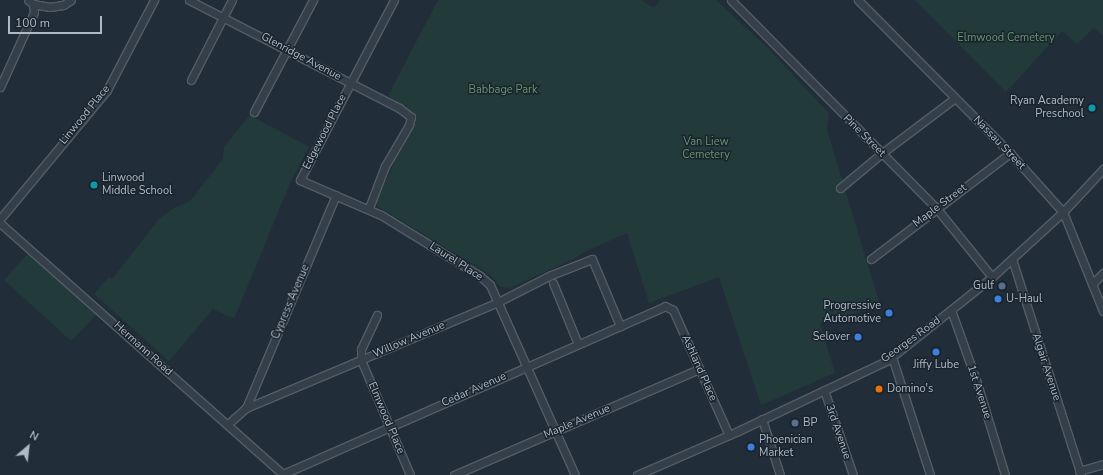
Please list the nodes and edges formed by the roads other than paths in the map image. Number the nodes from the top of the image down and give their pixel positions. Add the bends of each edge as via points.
1 (71, 0) edge
2 (154, 0) edge
3 (189, 0) edge
4 (232, 0) edge
5 (313, 0) edge
6 (394, 0) edge
7 (731, 0) edge
8 (858, 0) edge
9 (30, 2) edge
10 (224, 16) junction
11 (287, 50) junction
12 (191, 80) dead end
13 (350, 83) junction
14 (0, 87) edge
15 (955, 98) junction
16 (254, 112) dead end
17 (882, 153) junction
18 (1010, 153) junction
19 (1103, 169) edge
20 (300, 180) joint
21 (840, 188) dead end
22 (336, 195) junction
23 (369, 208) junction
24 (937, 209) junction
25 (1063, 212) junction
26 (0, 218) edge
27 (0, 223) edge
28 (871, 259) dead end
29 (1012, 259) junction
30 (1103, 273) edge
31 (992, 277) junction
32 (553, 283) dead end
33 (1092, 284) junction
34 (498, 302) junction
35 (665, 306) joint
36 (951, 310) junction
37 (1103, 311) edge
38 (378, 315) dead end
39 (620, 326) junction
40 (578, 344) junction
41 (892, 357) junction
42 (361, 360) junction
43 (527, 367) junction
44 (700, 369) junction
45 (824, 390) junction
46 (246, 408) junction
47 (762, 419) junction
48 (228, 424) junction
49 (391, 427) junction
50 (555, 431) junction
51 (729, 435) junction
52 (1103, 464) edge
53 (1080, 473) edge
54 (284, 474) edge
55 (410, 475) edge
56 (454, 475) edge
57 (575, 475) edge
58 (637, 475) edge
59 (780, 475) edge
60 (853, 475) edge
61 (930, 475) edge
62 (1005, 475) edge

1 - 9 street via 50,6
2 - 26 street, Linwood Place via 107,90
3 - 10 street, Glenridge Avenue
4 - 10 street
5 - 11 street
6 - 13 street, Edgewood Place
7 - 17 street, Pine Street
8 - 15 street, Nassau Street
9 - 14 street via 34,12
10 - 11 street, Glenridge Avenue
10 - 12 street
11 - 13 street, Glenridge Avenue
11 - 16 street
13 - 20 street, Edgewood Place
13 - 23 street, Glenridge Avenue via 399,108 411,117 385,166
15 - 17 street
15 - 18 street, Nassau Street
17 - 21 street
17 - 24 street, Pine Street
18 - 24 street, Maple Street
18 - 25 street, Nassau Street
19 - 25 street, Georges Road
20 - 22 street, Laurel Place
22 - 23 street, Laurel Place
22 - 46 street, Cypress Avenue
23 - 34 street, Laurel Place via 480,276 490,285
24 - 28 street, Maple Street
24 - 31 street, Pine Street
25 - 29 street, Georges Road
25 - 33 street, Nassau Street
27 - 48 street, Hermann Road
29 - 31 street, Georges Road
29 - 53 street, Algair Avenue
30 - 33 street
31 - 36 street, Georges Road
32 - 40 street
33 - 37 street, Nassau Street
34 - 39 street, Willow Avenue via 551,275 592,259
34 - 42 street, Willow Avenue
34 - 43 street, Laurel Place
35 - 39 street, Cedar Avenue
35 - 44 street, Ashland Place via 673,310
36 - 41 street, Georges Road
36 - 62 street, 1st Avenue via 977,383
38 - 42 street via 361,349
39 - 40 street, Cedar Avenue
40 - 43 street, Cedar Avenue
41 - 45 street, Georges Road
41 - 61 street
42 - 46 street, Willow Avenue
42 - 49 street, Elmwood Place
43 - 49 street, Cedar Avenue
43 - 50 street, Laurel Place
44 - 50 street, Maple Avenue
44 - 51 street, Ashland Place
45 - 47 street, Georges Road
45 - 60 street, 3rd Avenue
46 - 48 street, Willow Avenue
47 - 51 street, Georges Road
47 - 59 street
48 - 54 street, Hermann Road
49 - 54 street, Cedar Avenue
49 - 55 street, Elmwood Place
50 - 56 street, Maple Avenue
50 - 57 street, Laurel Place
51 - 58 street, Georges Road
52 - 53 street

